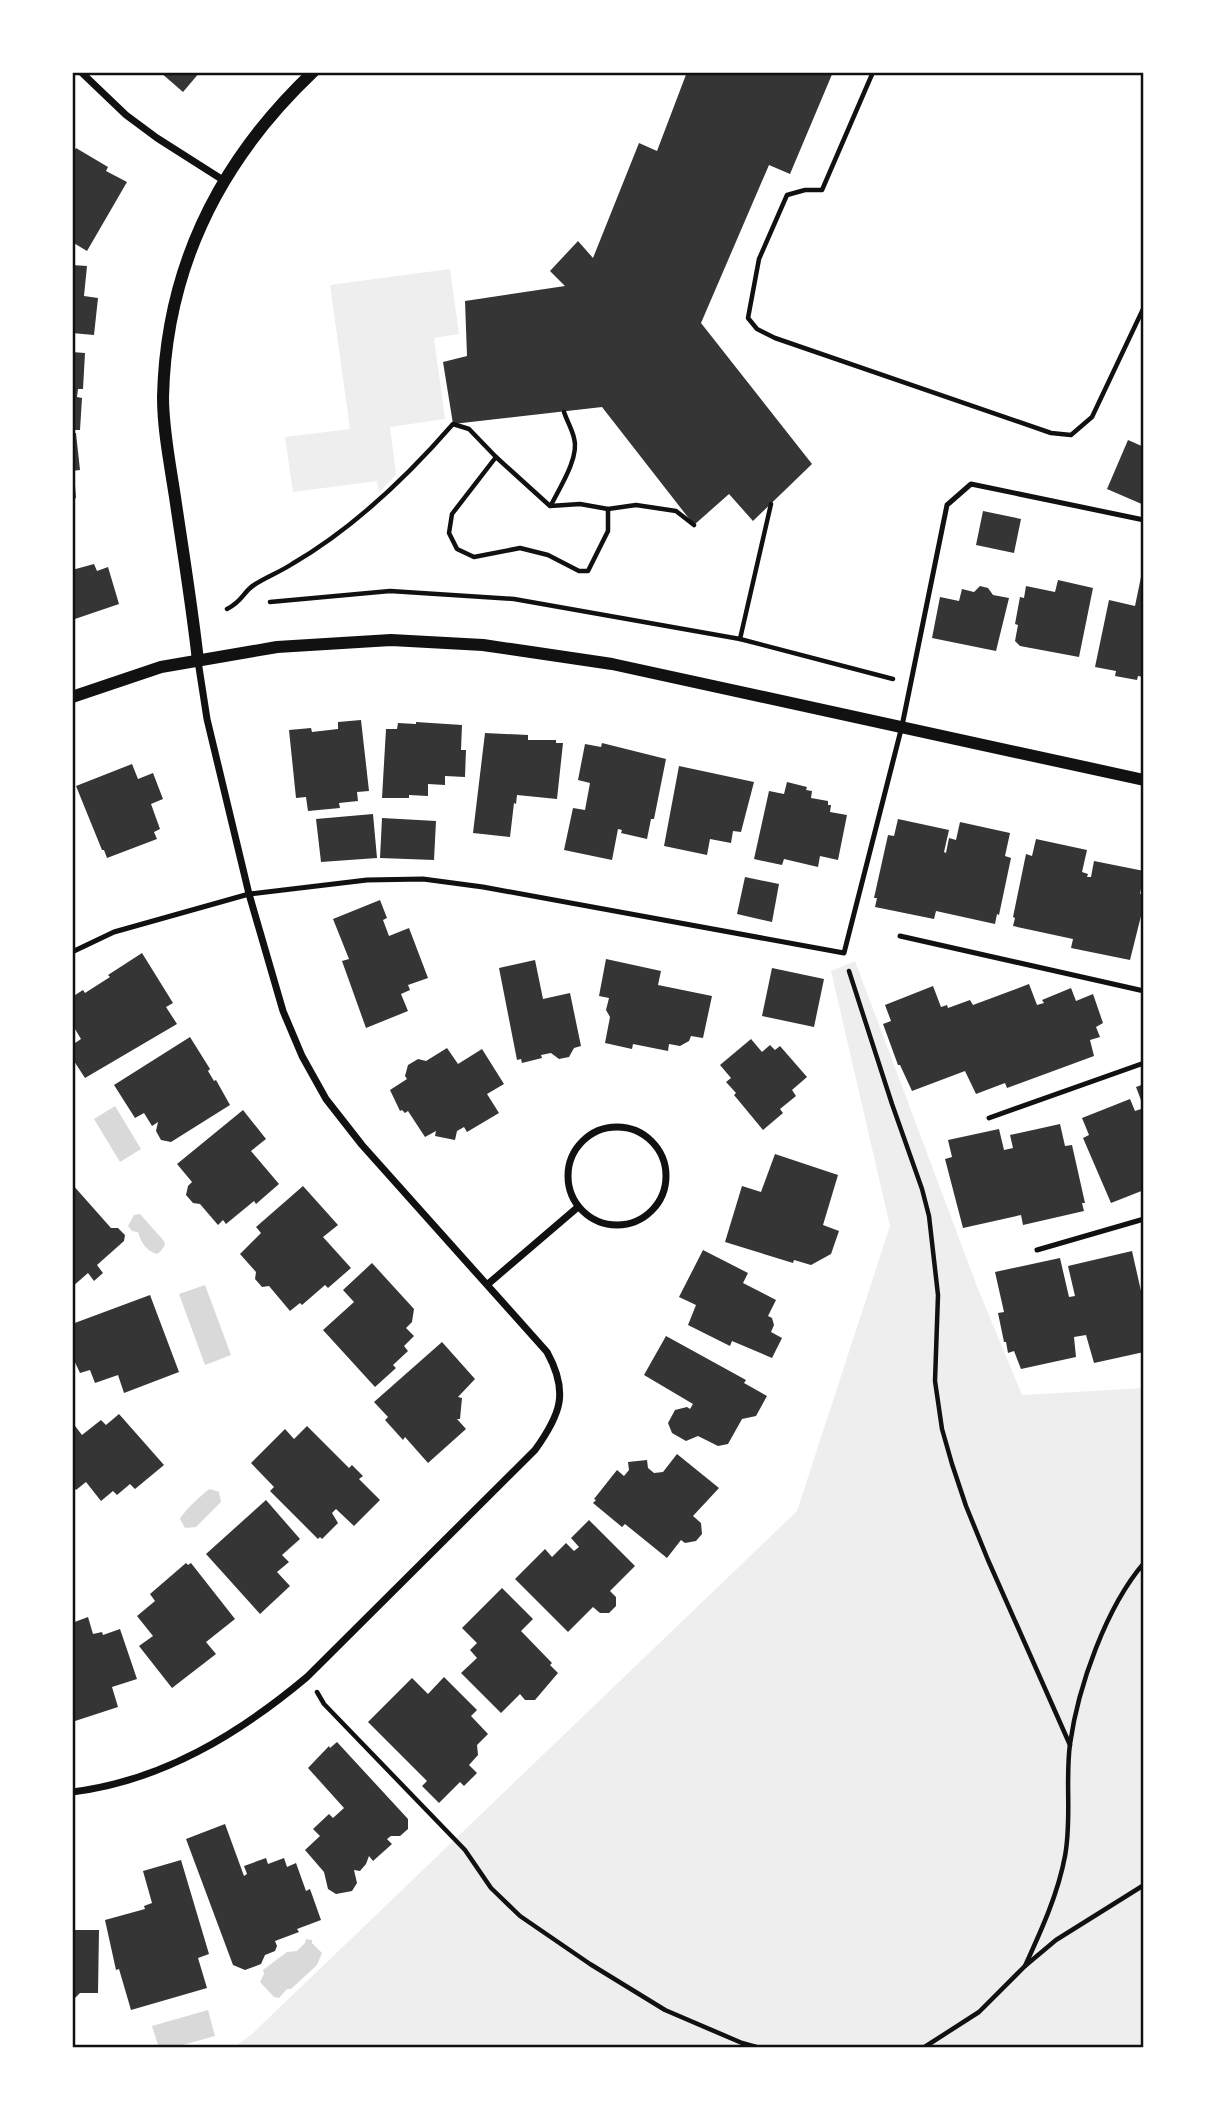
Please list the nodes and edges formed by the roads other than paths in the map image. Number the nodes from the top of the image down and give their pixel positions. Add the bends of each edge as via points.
1 (81, 72) edge
2 (313, 72) edge
3 (223, 180) junction
4 (1144, 520) edge
5 (198, 661) junction
6 (72, 696) edge
7 (902, 726) junction
8 (1144, 780) edge
9 (249, 894) junction
10 (900, 936) dead end
11 (72, 952) edge
12 (1144, 990) edge
13 (1144, 1063) edge
14 (989, 1118) dead end
15 (578, 1207) junction
16 (1144, 1219) edge
17 (1037, 1250) dead end
18 (488, 1284) junction
19 (72, 1791) edge

1 - 3 street via 127,116
2 - 3 street via 246,145
3 - 5 street via 184,268 163,397
4 - 7 lane via 971,484 947,505
5 - 6 street via 161,667
5 - 7 street via 277,647 391,640 482,645 612,664
5 - 9 street via 207,719
7 - 8 street
7 - 9 lane via 844,953 423,879 367,880
9 - 11 lane via 114,932
9 - 18 street via 283,1011 326,1099
10 - 12 lane
13 - 14 lane
15 - 15 street via 570,1193 568,1168 577,1145 605,1127 638,1130 651,1140 661,1153 666,1185 650,1213 637,1221 613,1225
15 - 18 street
16 - 17 lane
18 - 19 street via 547,1352 560,1383 556,1414 535,1450 307,1677 266,1711 205,1749 141,1776

